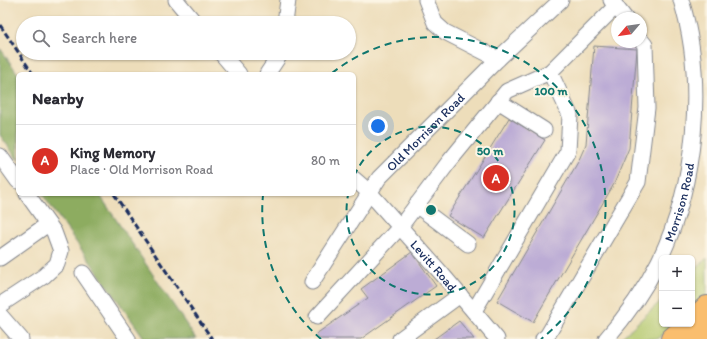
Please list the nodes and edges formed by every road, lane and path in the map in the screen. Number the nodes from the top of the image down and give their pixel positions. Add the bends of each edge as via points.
1 (176, 0) edge
2 (288, 0) edge
3 (426, 0) edge
4 (561, 0) edge
5 (681, 0) edge
6 (617, 8) edge
7 (189, 16) edge
8 (286, 16) edge
9 (645, 48) edge
10 (227, 60) edge
11 (276, 60) edge
12 (498, 60) junction
13 (237, 72) edge
14 (268, 72) edge
15 (550, 72) junction
16 (498, 101) junction
17 (544, 130) dead end
18 (0, 156) edge
19 (16, 178) edge
20 (356, 181) edge
21 (370, 192) junction
22 (28, 196) edge
23 (416, 205) junction
24 (48, 224) junction
25 (400, 226) junction
26 (468, 244) dead end
27 (0, 258) edge
28 (83, 273) dead end
29 (312, 282) dead end
30 (460, 295) junction
31 (0, 305) edge
32 (707, 307) edge
33 (474, 311) junction
34 (0, 315) edge
35 (317, 317) dead end
36 (695, 318) edge
37 (686, 327) edge
38 (707, 329) edge
39 (21, 339) edge
40 (128, 339) edge
41 (400, 339) edge
42 (497, 339) edge
43 (543, 339) edge
44 (606, 339) edge
45 (672, 339) edge
46 (695, 339) edge

1 - 7 street
2 - 8 street
3 - 12 street via 435,23 445,32
4 - 12 street, Old Morrison Road
5 - 44 street, Morrison Road via 692,51 695,91 691,155 686,183 659,261 629,311
6 - 15 street
9 - 43 street via 647,108 638,182
10 - 13 street
11 - 14 street
12 - 21 street, Old Morrison Road via 379,178
15 - 16 street via 507,91
15 - 33 street via 570,115 568,151
16 - 17 street
16 - 23 street
18 - 19 street
20 - 21 street, Levitt Road
21 - 25 street, Levitt Road
21 - 29 street, Old Morrison Road
22 - 24 street
23 - 25 street
23 - 26 street
24 - 27 street
24 - 31 street via 61,251 57,264 44,276
25 - 30 street, Levitt Road
25 - 35 street
28 - 40 street
30 - 33 street, Levitt Road
30 - 41 street
32 - 36 highway
33 - 42 street, Levitt Road
34 - 39 street
37 - 45 highway
38 - 46 highway

